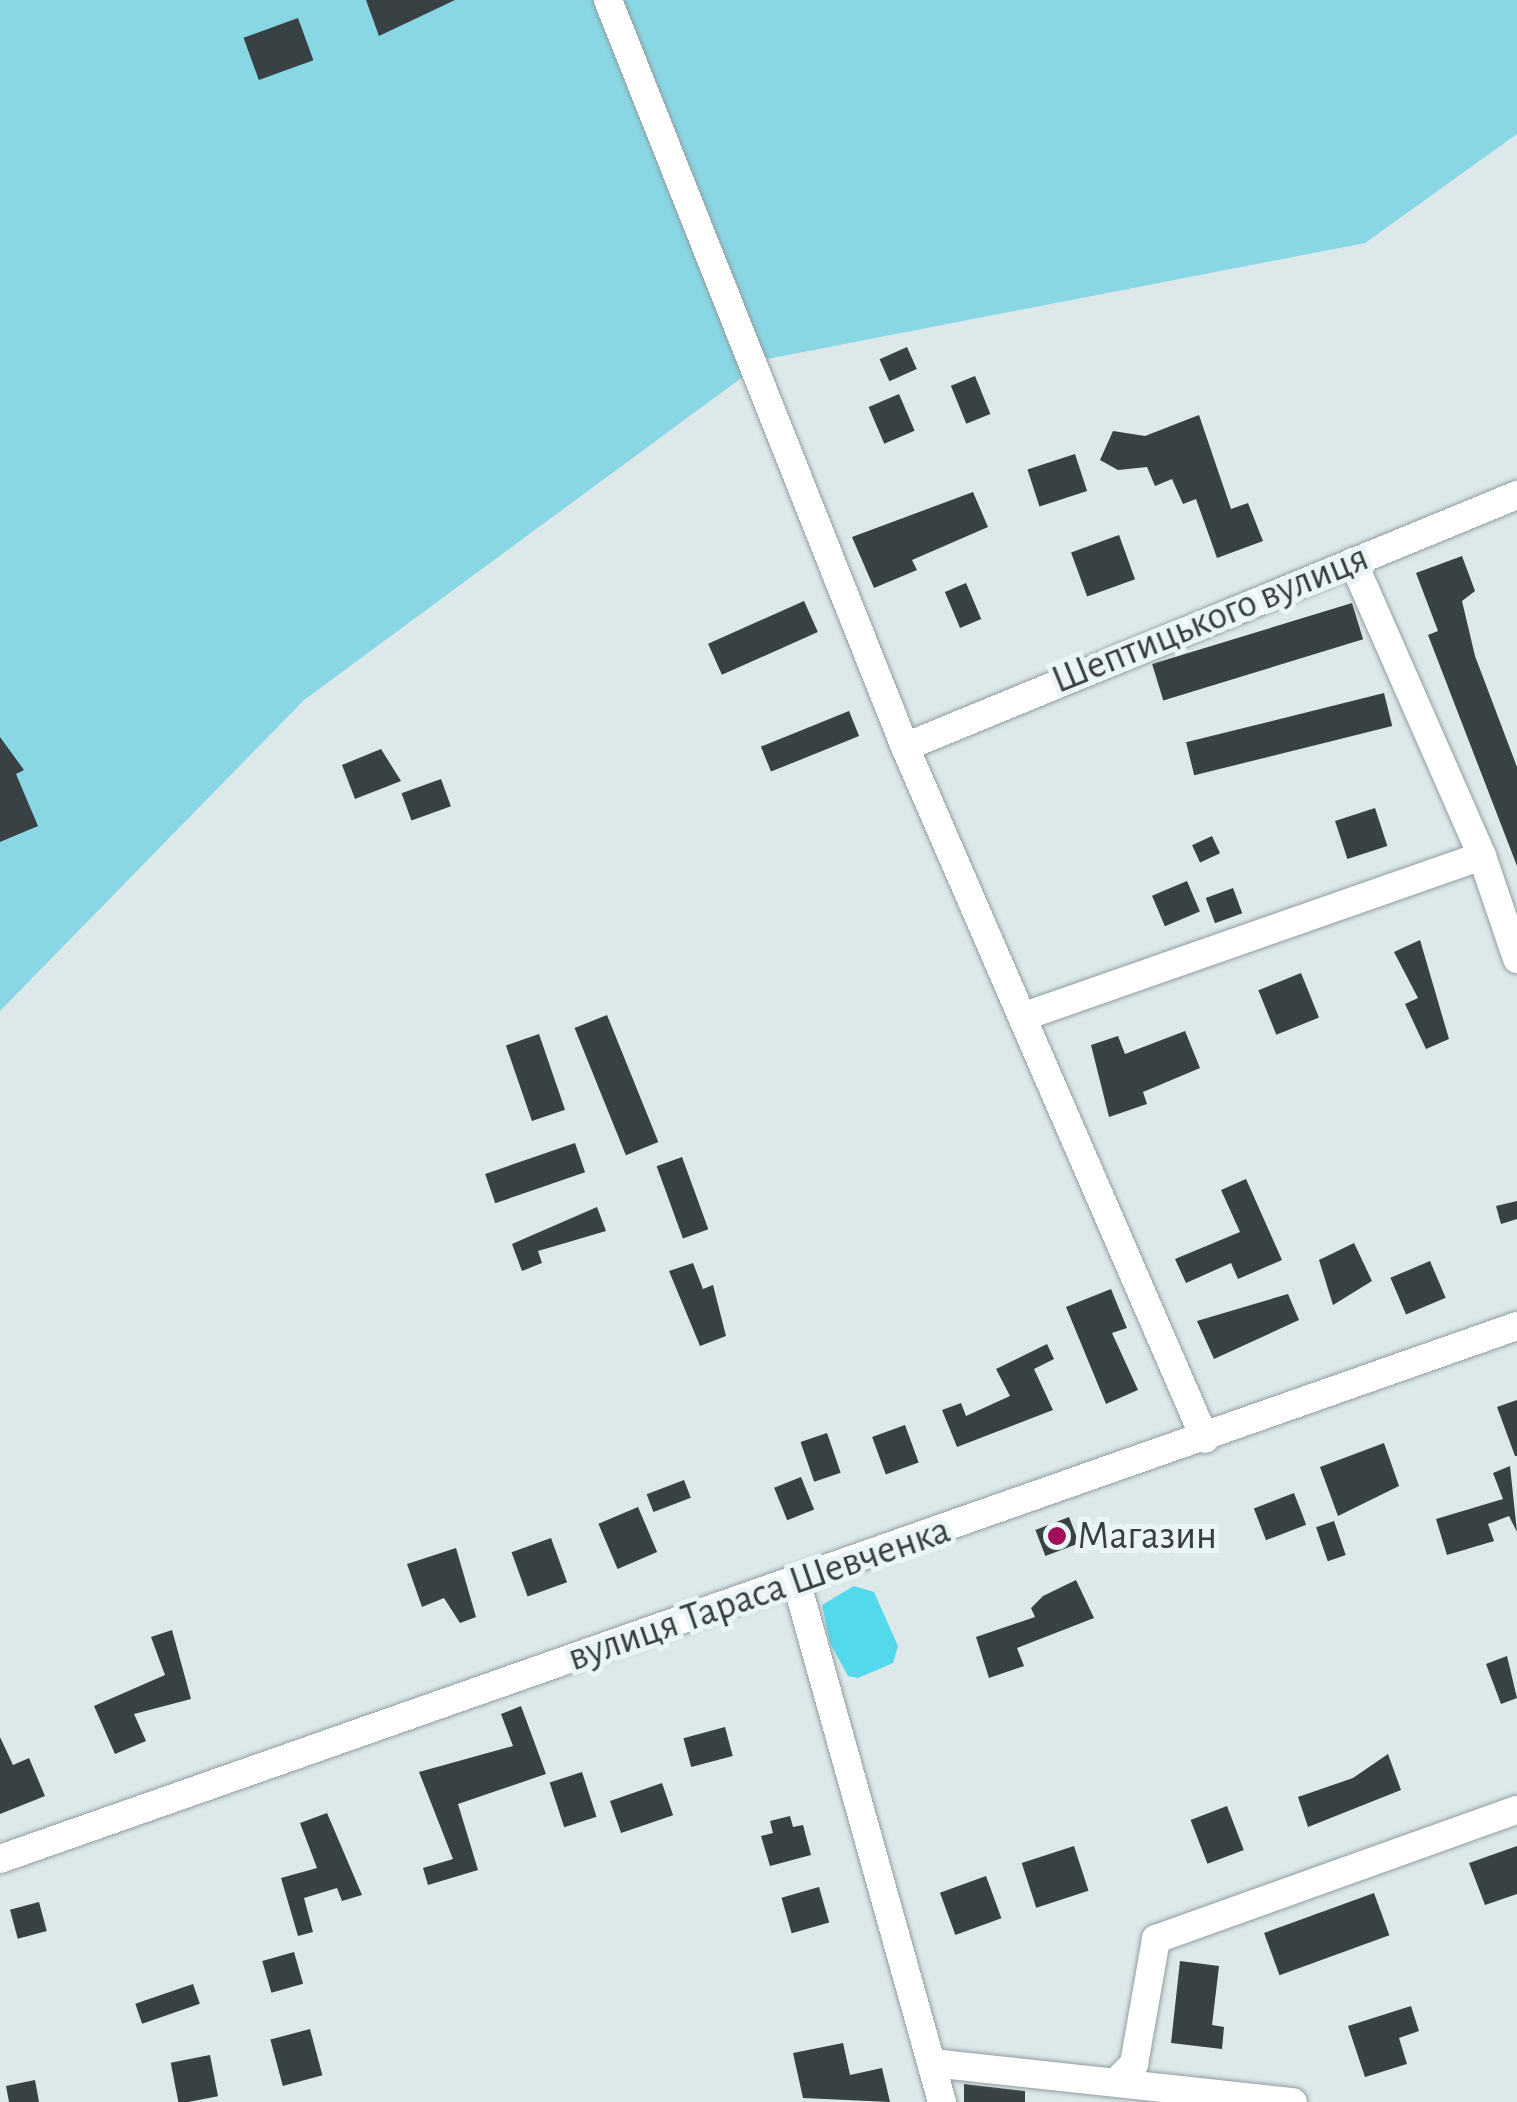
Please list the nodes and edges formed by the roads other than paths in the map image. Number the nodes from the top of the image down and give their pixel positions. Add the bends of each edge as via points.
1 (608, 0) edge
2 (1517, 495) edge
3 (1353, 562) junction
4 (905, 747) junction
5 (1482, 856) junction
6 (1517, 959) edge
7 (1026, 1016) junction
8 (1517, 1326) edge
9 (1205, 1439) junction
10 (796, 1584) junction
11 (1517, 1810) edge
12 (0, 1860) edge
13 (932, 2063) junction
14 (1118, 2080) junction
15 (942, 2102) edge
16 (1292, 2102) edge

1 - 4 street
2 - 3 street, Шептицького вулиця
3 - 4 street, Шептицького вулиця
3 - 5 street
4 - 7 street
5 - 6 street
5 - 7 street
7 - 9 street
8 - 9 street, вулиця Тараса Шевченка
9 - 10 street, вулиця Тараса Шевченка
10 - 12 street, вулиця Тараса Шевченка
10 - 13 street
11 - 14 street via 1156,1939 1135,2058
13 - 14 street
13 - 15 street
14 - 16 street

